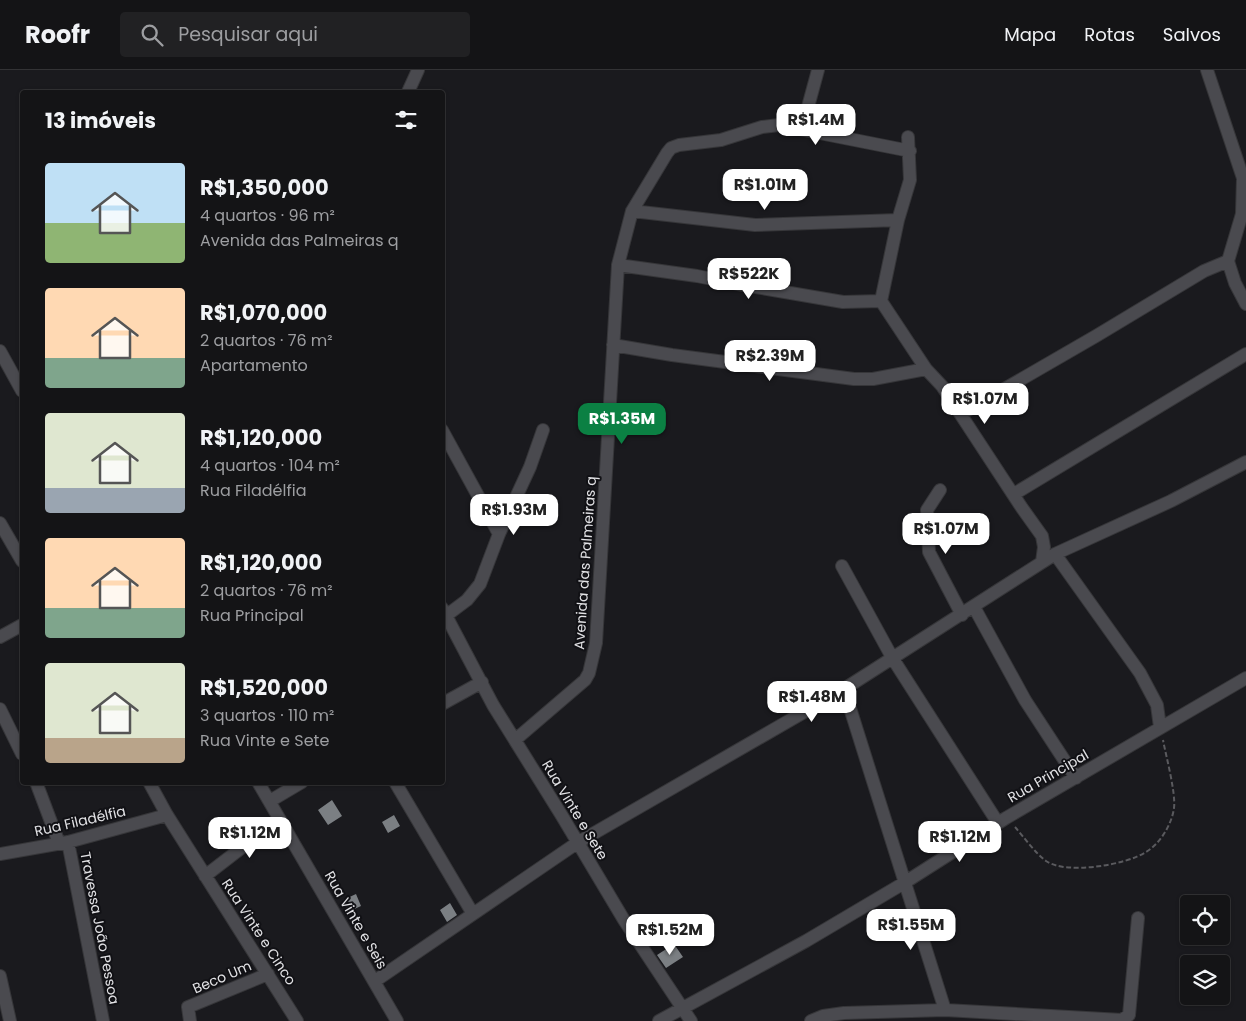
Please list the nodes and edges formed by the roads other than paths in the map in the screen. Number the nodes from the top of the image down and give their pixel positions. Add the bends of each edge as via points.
1 (418, 70) edge
2 (818, 70) edge
3 (1207, 70) edge
4 (409, 90) edge
5 (802, 129) junction
6 (908, 137) dead end
7 (910, 151) junction
8 (632, 211) junction
9 (898, 220) junction
10 (1228, 261) junction
11 (618, 265) junction
12 (881, 301) junction
13 (1246, 304) edge
14 (613, 345) junction
15 (0, 351) edge
16 (1246, 354) edge
17 (926, 369) junction
18 (20, 387) edge
19 (961, 414) junction
20 (544, 430) dead end
21 (445, 435) edge
22 (1246, 462) edge
23 (940, 490) dead end
24 (1014, 494) junction
25 (0, 523) edge
26 (500, 534) junction
27 (1055, 554) junction
28 (20, 558) edge
29 (1042, 562) junction
30 (842, 566) dead end
31 (974, 607) junction
32 (445, 611) edge
33 (962, 614) junction
34 (20, 626) edge
35 (0, 637) edge
36 (893, 659) junction
37 (1246, 678) edge
38 (482, 682) junction
39 (844, 688) junction
40 (445, 702) edge
41 (0, 709) edge
42 (1160, 727) junction
43 (515, 740) junction
44 (20, 750) edge
45 (1076, 778) junction
46 (37, 785) edge
47 (151, 785) edge
48 (260, 785) edge
49 (297, 785) edge
50 (397, 785) edge
51 (270, 801) junction
52 (167, 815) junction
53 (280, 820) junction
54 (1002, 820) junction
55 (64, 843) junction
56 (577, 843) junction
57 (0, 854) edge
58 (205, 876) junction
59 (904, 883) junction
60 (473, 914) junction
61 (1138, 918) dead end
62 (268, 974) junction
63 (0, 976) edge
64 (375, 982) junction
65 (681, 1008) junction
66 (945, 1010) junction
67 (1056, 1019) edge
68 (10, 1021) edge
69 (103, 1021) edge
70 (190, 1021) edge
71 (297, 1021) edge
72 (397, 1021) edge
73 (659, 1021) edge
74 (691, 1021) edge
75 (811, 1021) edge

1 - 4 street
2 - 5 street
3 - 10 street via 1243,178 1242,214
5 - 7 street, Avenida das Palmeiras q
5 - 8 street, Avenida das Palmeiras q via 779,125 762,127 721,140 671,148
6 - 7 street
7 - 9 street via 910,180
8 - 9 street via 754,225
8 - 11 street, Avenida das Palmeiras q
9 - 12 street
10 - 13 street
10 - 19 street via 1204,271
11 - 12 street via 843,302
11 - 14 street, Avenida das Palmeiras q
12 - 17 street
14 - 17 street via 854,379
14 - 43 street, Avenida das Palmeiras q via 596,643 590,668 584,680
15 - 18 street
16 - 24 street
17 - 19 street
19 - 24 street
20 - 26 street
21 - 26 street
22 - 27 street
23 - 33 street via 927,510 929,552
24 - 29 street via 1042,536
25 - 28 street
26 - 32 street via 475,592
27 - 29 street
27 - 42 street via 1140,673 1156,705
29 - 31 street
30 - 36 street
31 - 33 street
31 - 45 street via 1025,700
32 - 38 street, Rua Vinte e Sete
33 - 36 street
34 - 35 street
36 - 39 street
36 - 54 street
37 - 42 street, Rua Principal
38 - 40 street
38 - 43 street, Rua Vinte e Sete
39 - 56 street
39 - 59 street
41 - 44 street
42 - 45 street, Rua Principal
43 - 56 street, Rua Vinte e Sete
45 - 54 street, Rua Principal
46 - 55 street, Travessa João Pessoa
47 - 52 street, Rua Vinte e Cinco
48 - 51 street, Rua Vinte e Seis
49 - 51 street
50 - 60 street
51 - 53 street, Rua Vinte e Seis
52 - 55 street, Rua Filadélfia
52 - 58 street, Rua Vinte e Cinco
53 - 58 street
53 - 64 street, Rua Vinte e Seis
54 - 59 street, Rua Principal
55 - 57 street, Rua Filadélfia
55 - 69 street, Travessa João Pessoa
56 - 60 street
56 - 65 street, Rua Vinte e Sete
58 - 62 street, Rua Vinte e Cinco
59 - 65 street, Rua Principal via 774,959
59 - 66 street
60 - 64 street
61 - 67 street via 1129,1015 1118,1020
62 - 70 street, Beco Um via 188,1007
62 - 71 street, Rua Vinte e Cinco
63 - 68 street
64 - 72 street, Rua Vinte e Seis
65 - 73 street, Rua Principal
65 - 74 street, Rua Vinte e Sete
66 - 67 street via 1031,1014
66 - 75 street via 844,1012

